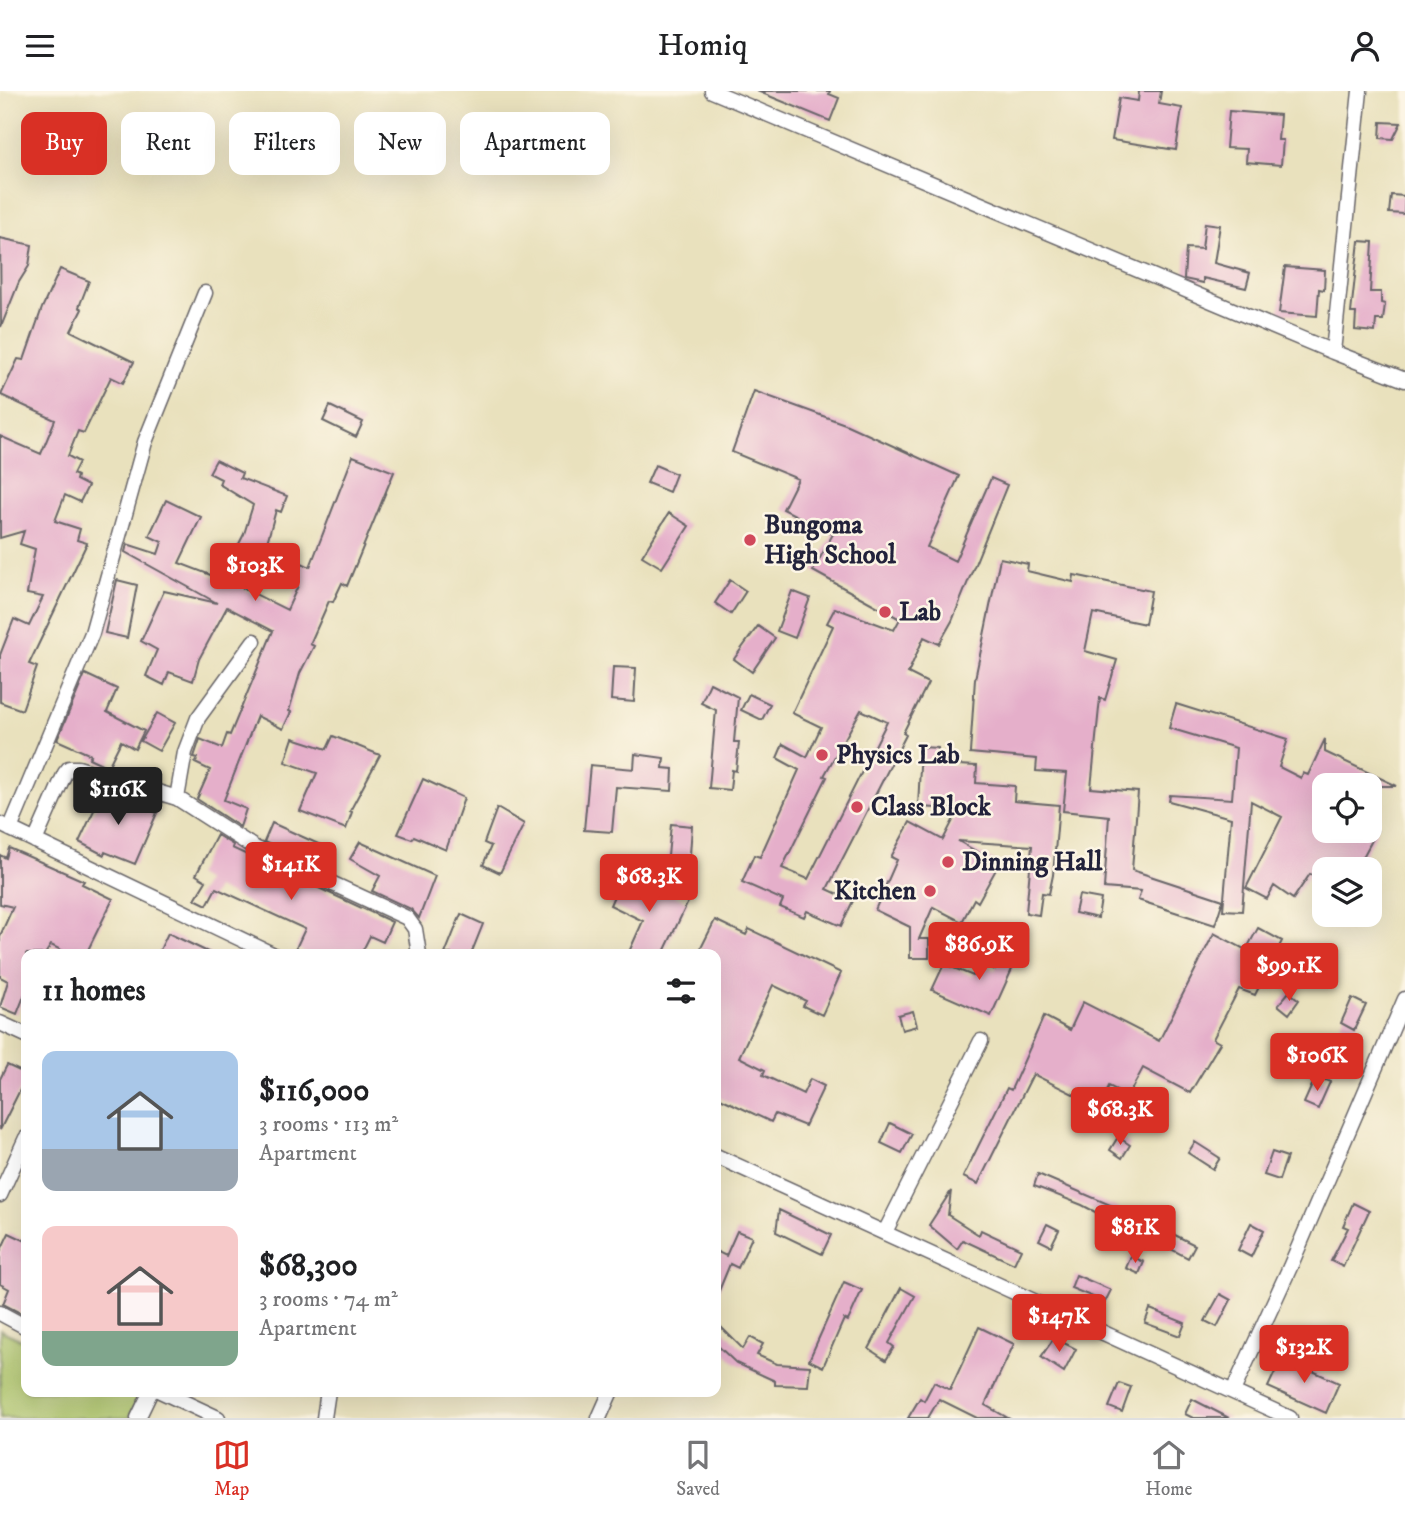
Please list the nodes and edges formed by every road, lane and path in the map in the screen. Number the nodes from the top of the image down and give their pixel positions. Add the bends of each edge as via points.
1 (712, 91) edge
2 (1360, 91) edge
3 (205, 293) dead end
4 (1333, 352) junction
5 (1405, 380) edge
6 (254, 641) dead end
7 (177, 798) junction
8 (5, 826) edge
9 (35, 841) junction
10 (262, 949) edge
11 (418, 949) edge
12 (1405, 999) edge
13 (0, 1023) edge
14 (21, 1033) edge
15 (981, 1041) dead end
16 (21, 1149) edge
17 (721, 1159) edge
18 (0, 1195) edge
19 (885, 1232) junction
20 (0, 1313) edge
21 (21, 1324) edge
22 (1233, 1391) junction
23 (148, 1397) edge
24 (173, 1397) edge
25 (327, 1397) edge
26 (608, 1397) edge
27 (138, 1418) edge
28 (218, 1418) edge
29 (324, 1418) edge
30 (599, 1418) edge
31 (1290, 1418) edge

1 - 4 street
2 - 4 street
3 - 8 street via 145,442 92,633
4 - 5 street
6 - 7 street via 198,718 185,752
7 - 9 street via 69,768
7 - 11 street via 255,848 407,918 415,929
8 - 9 street
9 - 10 street
12 - 22 street
13 - 14 street
15 - 19 street
16 - 18 street
17 - 19 street
19 - 22 street
20 - 21 street
22 - 31 street
23 - 27 street
24 - 28 street
25 - 29 street
26 - 30 street

